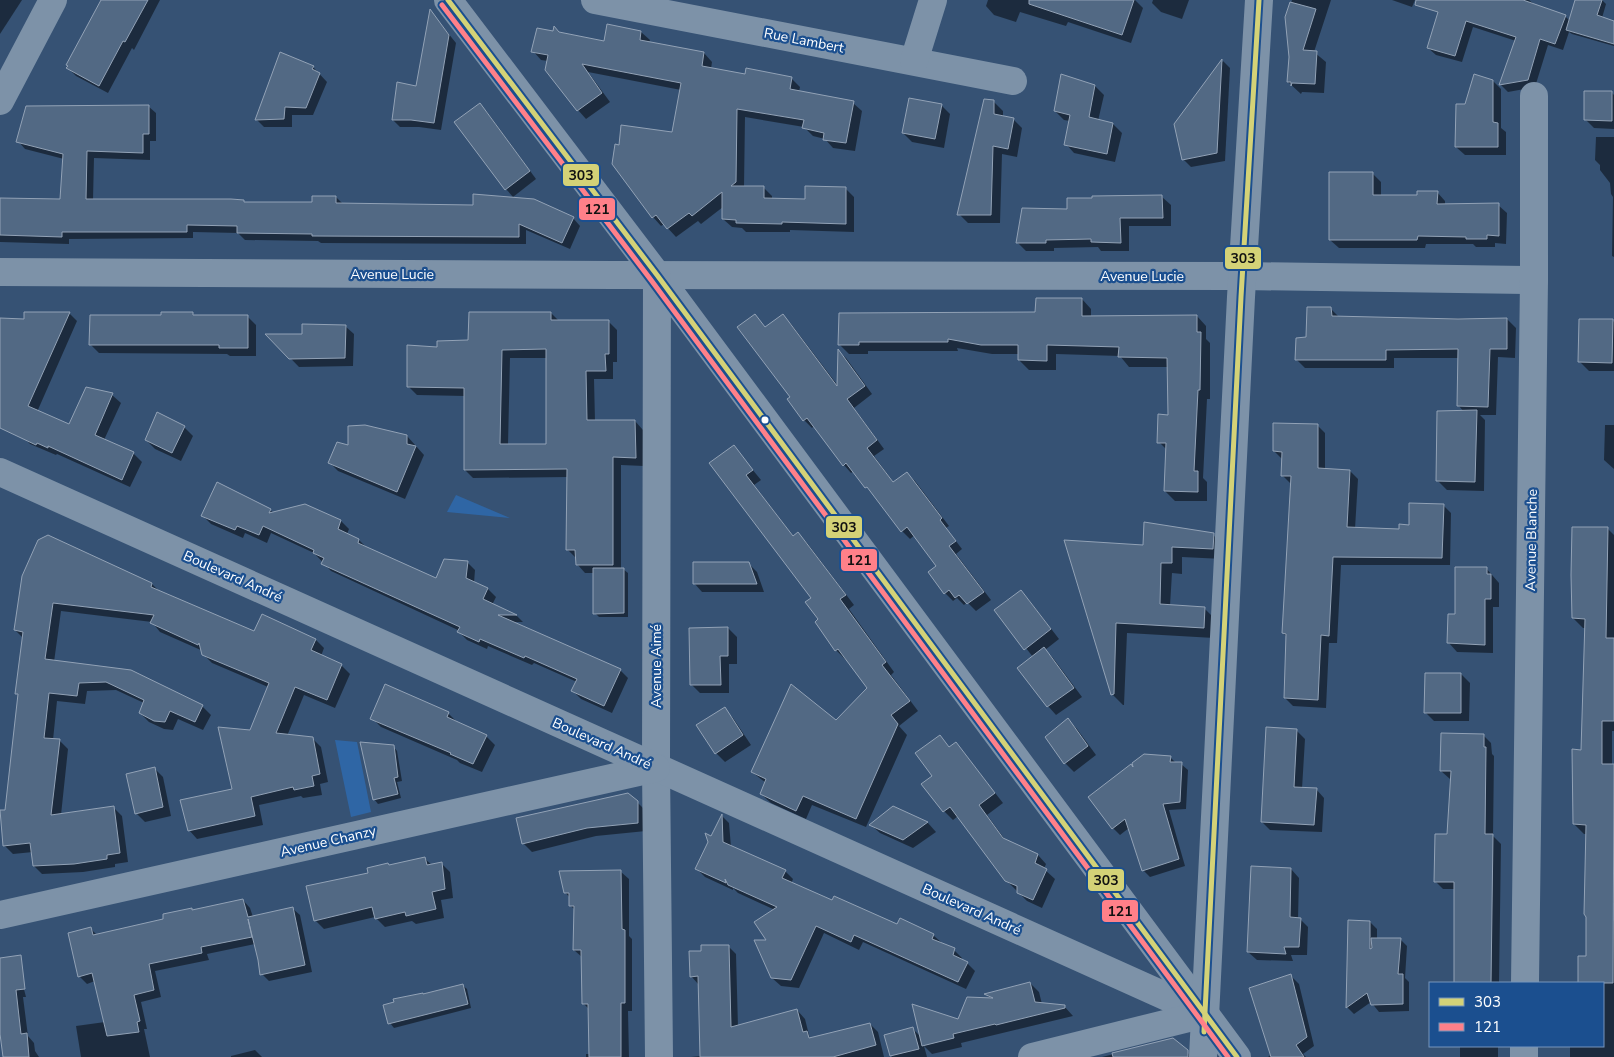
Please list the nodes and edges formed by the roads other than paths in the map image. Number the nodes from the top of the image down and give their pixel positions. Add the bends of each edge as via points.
1 (53, 0) edge
2 (448, 0) edge
3 (595, 0) edge
4 (933, 0) edge
5 (1259, 0) edge
6 (914, 61) junction
7 (1013, 81) dead end
8 (1534, 96) dead end
9 (0, 100) edge
10 (0, 272) edge
11 (657, 275) junction
12 (1243, 276) junction
13 (1534, 280) junction
14 (0, 472) edge
15 (656, 768) junction
16 (0, 915) edge
17 (1525, 982) edge
18 (1205, 1014) junction
19 (659, 1057) edge
20 (1032, 1057) edge
21 (1203, 1057) edge
22 (1238, 1057) edge

1 - 9 street
2 - 11 street
3 - 6 street, Rue Lambert
4 - 6 street
5 - 12 street
6 - 7 street, Rue Lambert
8 - 13 street, Avenue Blanche
10 - 11 street, Avenue Lucie
11 - 12 street, Avenue Lucie
11 - 15 street, Avenue Aimé
11 - 18 street
12 - 13 street, Avenue Lucie
12 - 18 street
13 - 17 street, Avenue Blanche
14 - 15 street, Boulevard André
15 - 16 street, Avenue Chanzy
15 - 18 street, Boulevard André
15 - 19 street, Avenue Aimé
18 - 20 street
18 - 21 street
18 - 22 street

